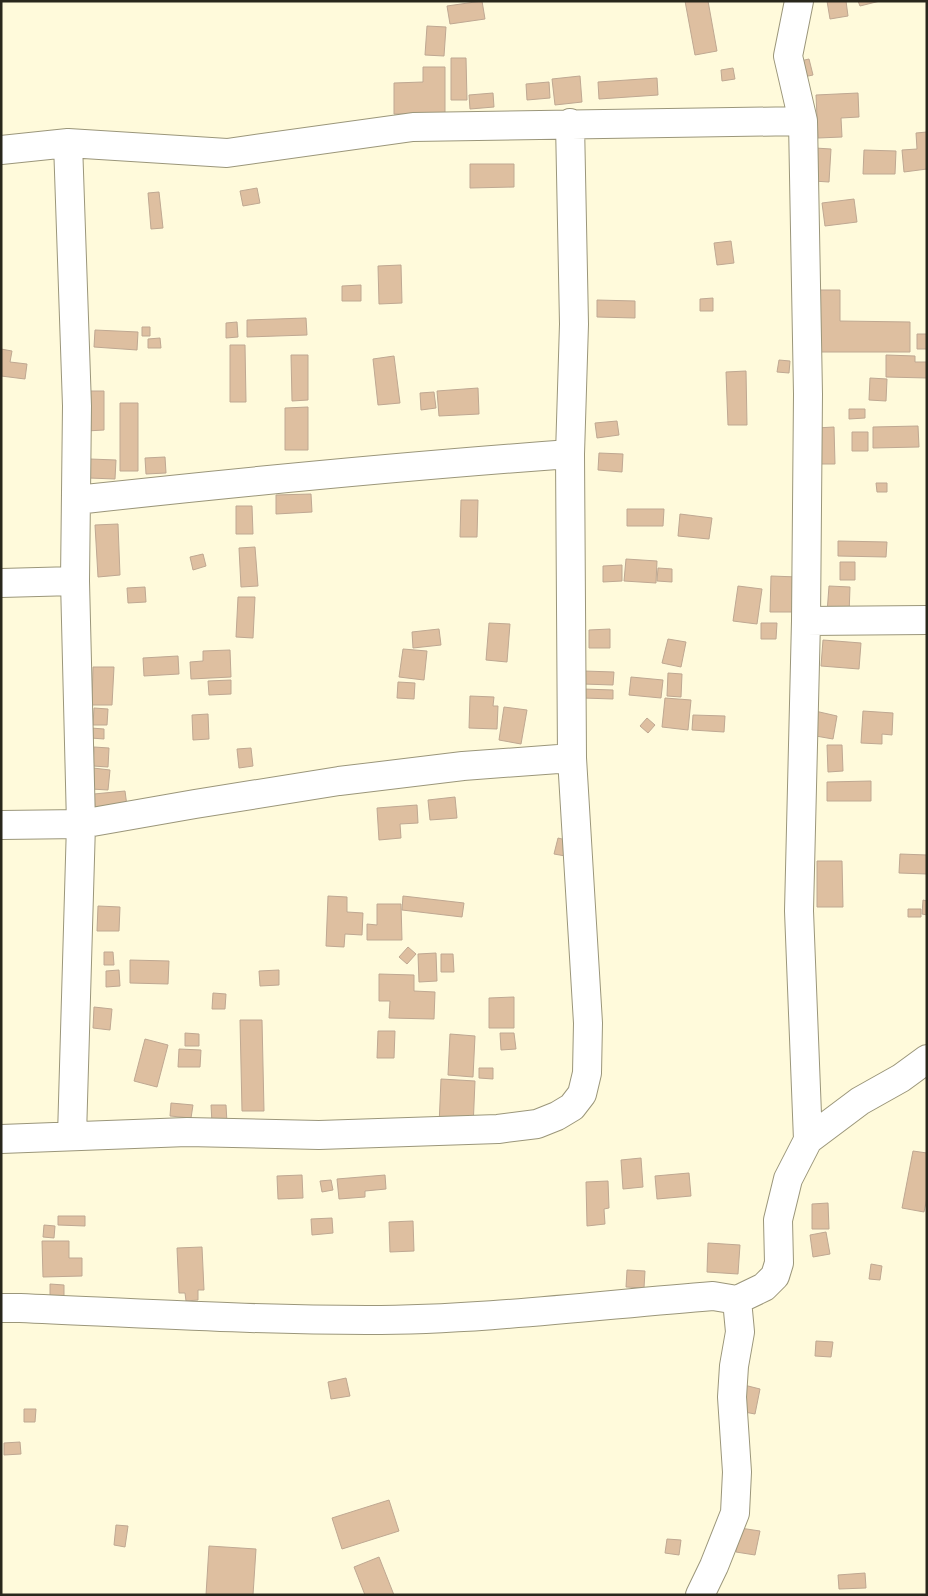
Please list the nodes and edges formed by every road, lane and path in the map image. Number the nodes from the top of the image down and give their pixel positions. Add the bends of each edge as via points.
1 (799, 1) edge
2 (803, 120) junction
3 (570, 123) junction
4 (68, 143) junction
5 (1, 150) edge
6 (570, 454) junction
7 (76, 500) junction
8 (75, 581) junction
9 (1, 583) edge
10 (927, 620) edge
11 (806, 621) junction
12 (572, 758) junction
13 (81, 824) junction
14 (1, 825) edge
15 (927, 1058) edge
16 (72, 1136) junction
17 (1, 1139) edge
18 (808, 1140) junction
19 (737, 1300) junction
20 (1, 1308) edge
21 (700, 1595) edge

1 - 2 street via 788,56
2 - 3 street
2 - 11 street via 808,394
3 - 4 street via 413,127 227,154
3 - 6 street via 574,324
4 - 5 street
4 - 7 street via 77,406
6 - 7 street via 278,478
6 - 12 street
7 - 8 street
8 - 9 street
8 - 13 street
10 - 11 street
11 - 18 street via 799,911
12 - 13 street via 463,766 339,781
12 - 16 street via 588,1023 587,1073 582,1094 572,1107 537,1124 498,1129
13 - 14 street
13 - 16 street
15 - 18 street via 901,1078 860,1101
16 - 17 street
18 - 19 street via 788,1179 778,1220 780,1263 775,1276 764,1287
19 - 20 street via 713,1296 508,1316 368,1320
19 - 21 street via 740,1332 732,1397 736,1513

